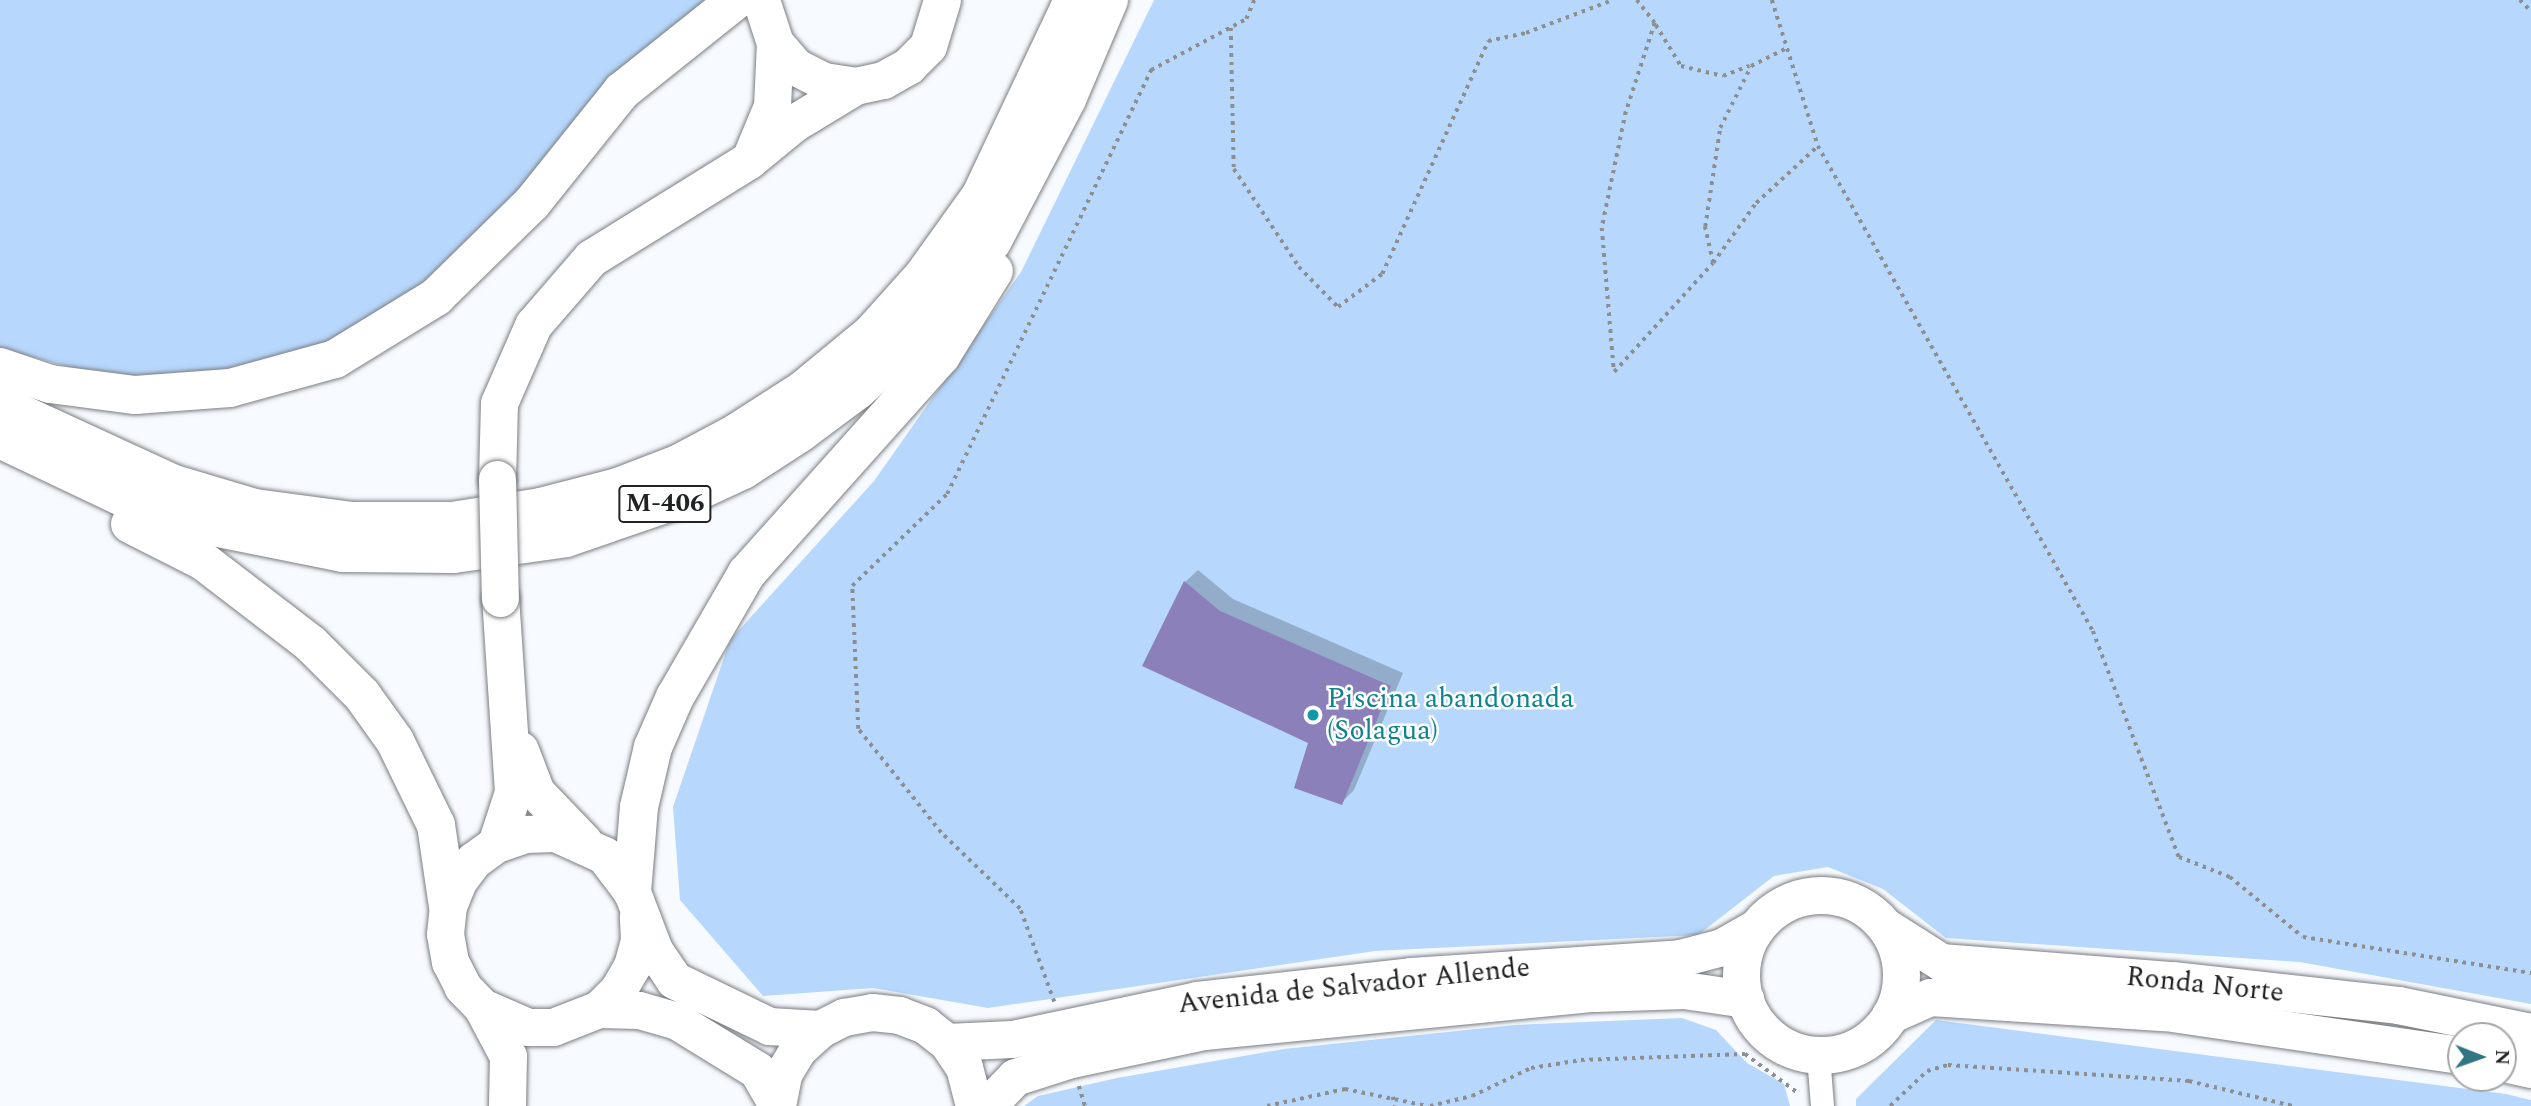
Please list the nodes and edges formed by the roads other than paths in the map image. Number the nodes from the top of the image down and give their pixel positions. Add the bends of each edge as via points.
1 (736, 0) edge
2 (761, 0) edge
3 (942, 0) edge
4 (1073, 0) edge
5 (1109, 0) edge
6 (1135, 0) edge
7 (775, 43) junction
8 (855, 86) junction
9 (749, 160) junction
10 (0, 367) edge
11 (0, 404) edge
12 (0, 439) edge
13 (0, 459) edge
14 (512, 726) junction
15 (584, 842) junction
16 (496, 844) junction
17 (634, 902) junction
18 (448, 906) junction
19 (1757, 927) junction
20 (1886, 927) junction
21 (1745, 999) junction
22 (482, 1007) junction
23 (599, 1009) junction
24 (1890, 1015) junction
25 (820, 1029) junction
26 (2531, 1032) edge
27 (947, 1042) junction
28 (2447, 1053) edge
29 (1818, 1055) junction
30 (776, 1104) edge
31 (507, 1106) edge
32 (974, 1106) edge
33 (987, 1106) edge
34 (1822, 1106) edge

1 - 10 highway via 622,92 532,203 436,297 335,359 230,388 135,395 50,384
2 - 7 main road
3 - 8 main road via 940,19 928,46 908,66 883,80
4 - 11 highway, M-406 via 981,195 923,276 872,333 803,390 736,433 678,464 618,487 541,507 452,521 352,520 255,508 174,484
5 - 12 highway, M-406 via 1066,99 992,242 908,343 858,390 800,433 743,470 685,497 566,538 454,554 342,553 163,517
6 - 17 highway via 1027,219 941,355 747,573 675,697 653,747 642,795
7 - 8 main road via 796,67 824,81
7 - 9 main road via 772,106
8 - 9 main road via 794,123
9 - 14 main road, bridge via 591,258 533,325 499,404 500,597
13 - 18 highway via 203,561 312,644 396,741 436,825
14 - 15 main road via 536,792
14 - 16 main road via 513,792
15 - 16 main road via 555,833 525,834
15 - 17 main road via 604,855
16 - 18 main road via 474,860 458,881
17 - 23 main road via 639,939 632,966 618,990
17 - 25 main road via 674,980 769,1026
18 - 22 main road via 445,934 450,962 463,987
19 - 20 main road via 1775,909 1797,898 1822,894 1846,898
19 - 21 main road via 1745,949 1741,974
19 - 27 main road, Avenida de Salvador Allende via 1722,947 1680,958 1411,976 1197,1000 1012,1039
20 - 24 main road via 1901,970 1899,993
20 - 26 main road, Ronda Norte via 1941,962 2172,980 2398,1005
21 - 29 main road via 1756,1021 1773,1038 1794,1050
21 - 33 main road, Avenida de Salvador Allende via 1684,990 1595,993 1204,1031 1071,1059 1015,1077
22 - 23 main road via 528,1027 577,1021
22 - 31 main road via 509,1056
23 - 30 main road via 639,1010 677,1021 757,1070
24 - 28 main road, Ronda Norte via 1930,997 2165,1012
24 - 29 main road via 1860,1045
25 - 27 main road via 845,1017 899,1014 925,1025
25 - 30 main road via 798,1049 783,1074
27 - 32 main road via 964,1067
29 - 34 street

